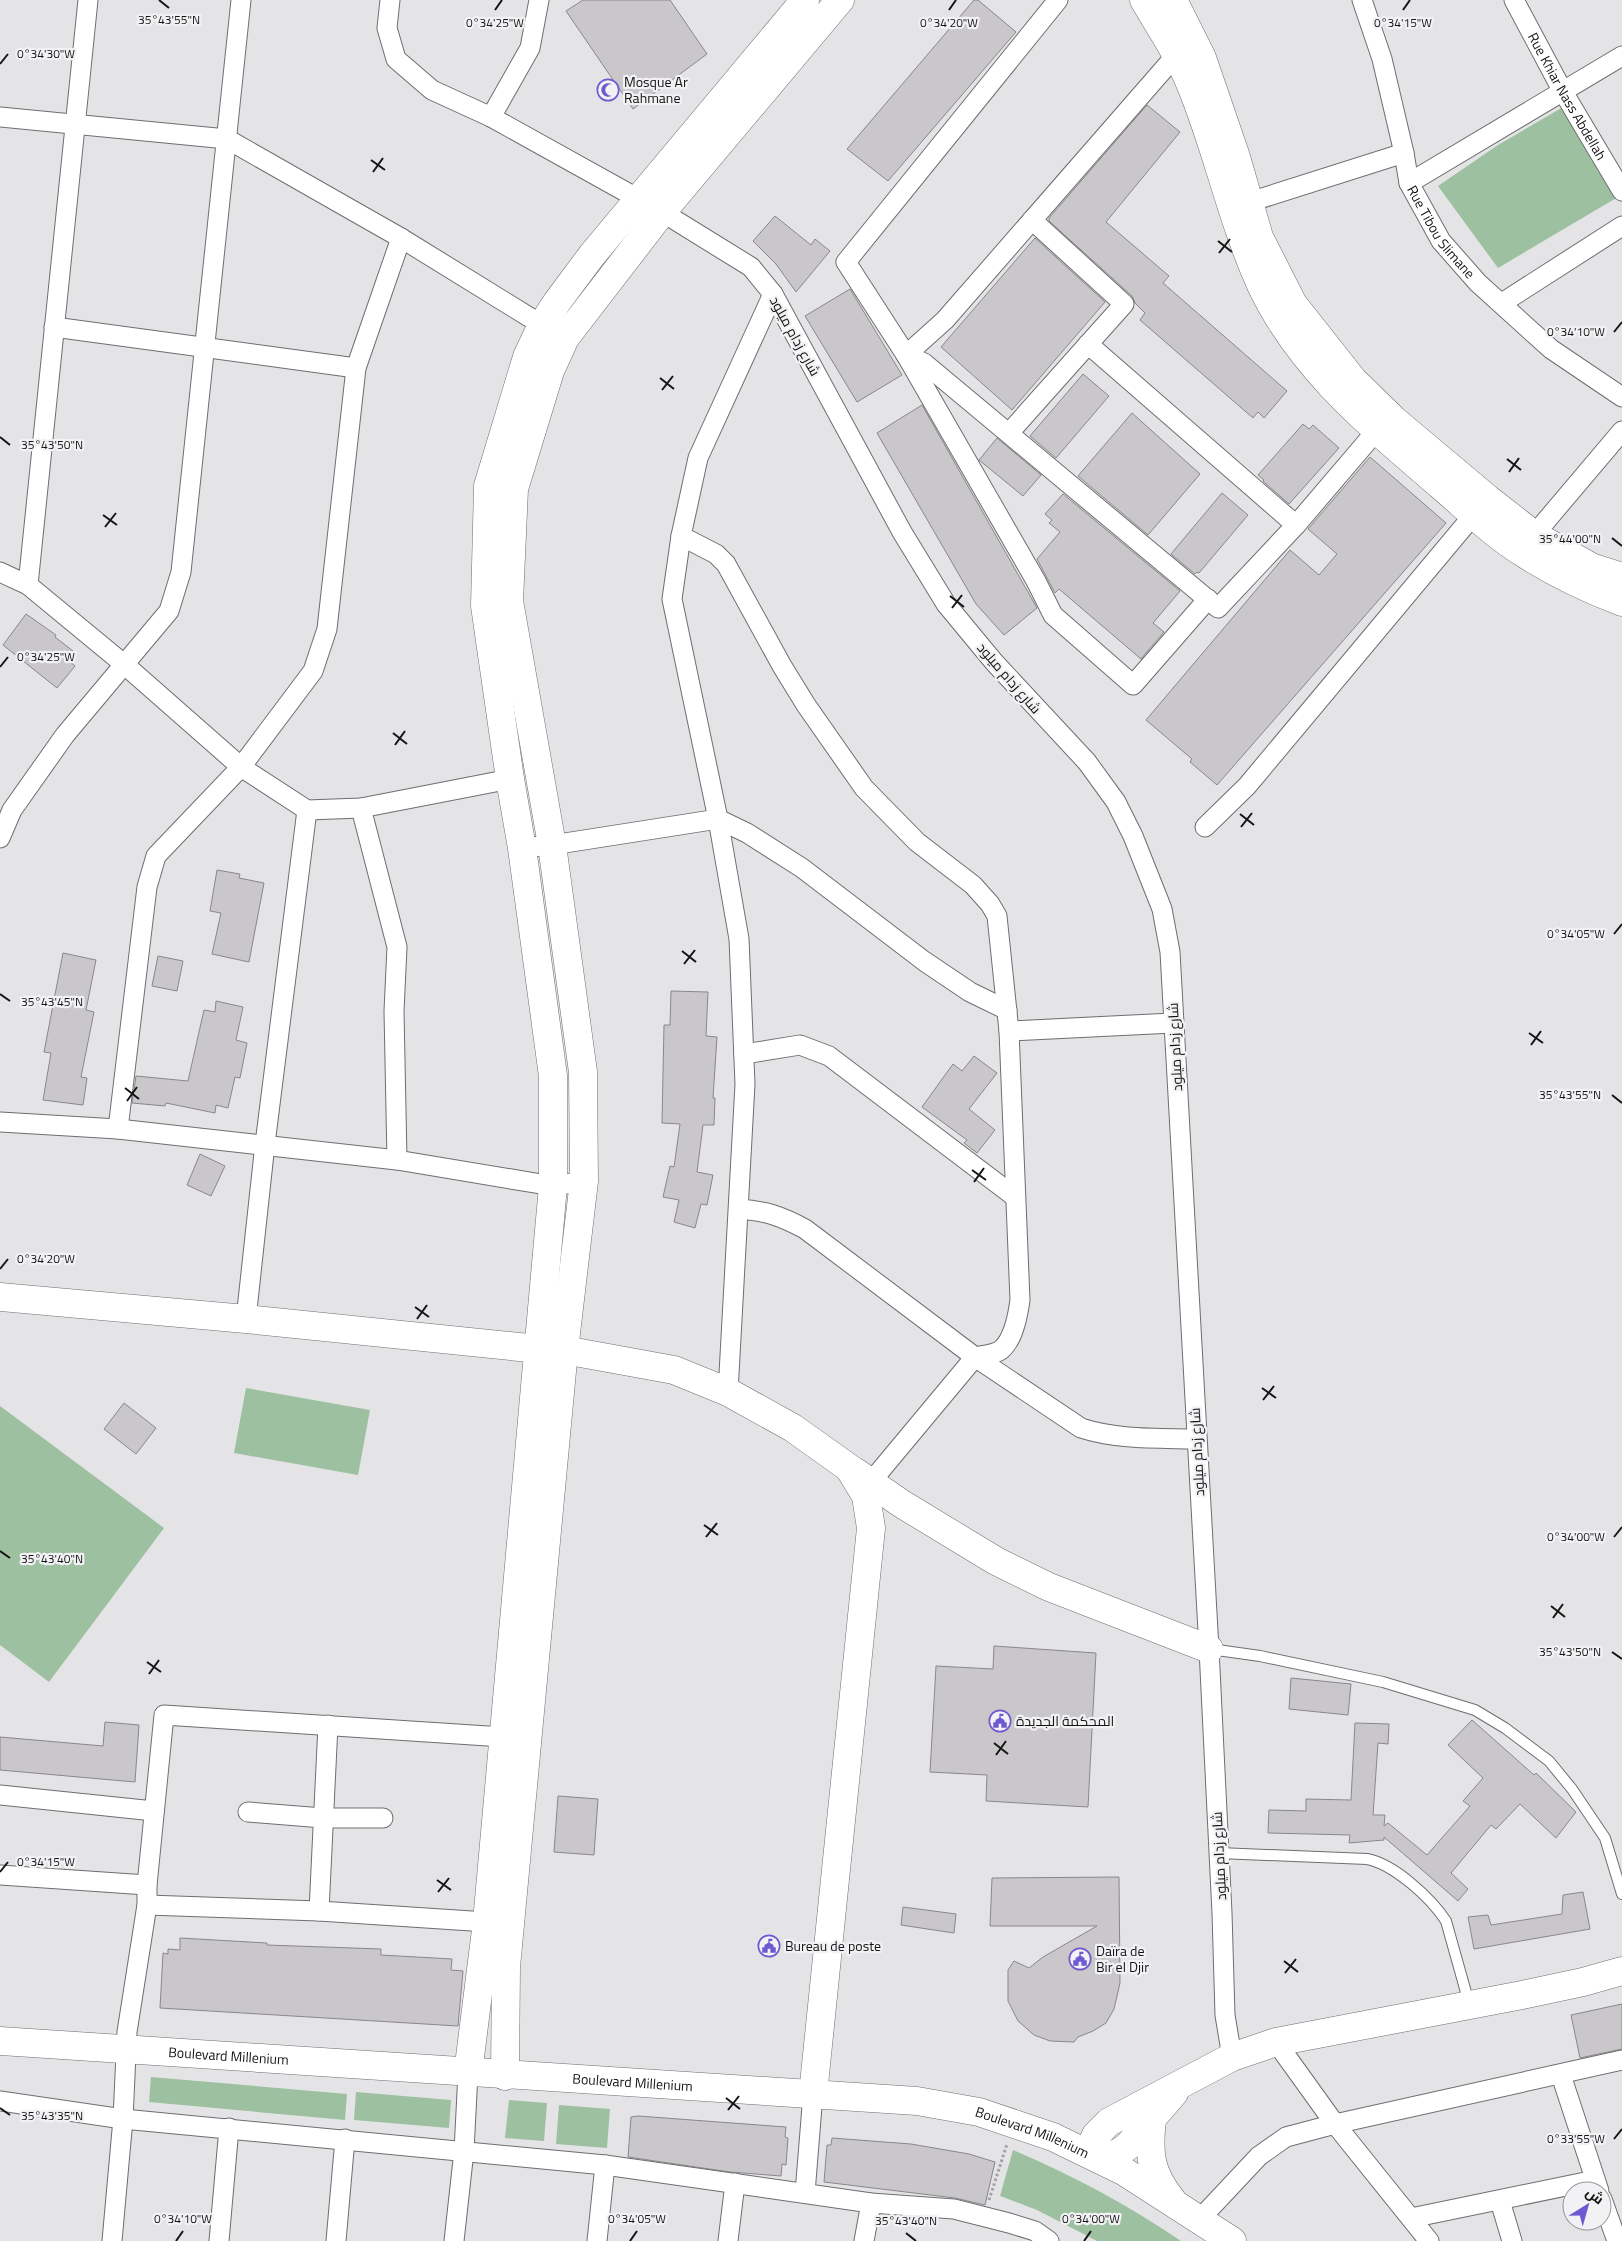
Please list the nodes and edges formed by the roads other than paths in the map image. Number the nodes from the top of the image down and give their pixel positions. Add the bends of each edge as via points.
1 (88, 0) edge
2 (241, 0) edge
3 (390, 0) edge
4 (539, 0) edge
5 (805, 0) edge
6 (840, 0) edge
7 (1058, 0) edge
8 (1144, 0) edge
9 (1173, 0) edge
10 (1362, 0) edge
11 (1514, 0) edge
12 (1177, 54) junction
13 (1622, 56) edge
14 (1562, 90) junction
15 (0, 117) edge
16 (491, 117) junction
17 (74, 124) junction
18 (226, 139) junction
19 (1404, 153) junction
20 (1409, 183) junction
21 (1622, 191) edge
22 (1240, 205) junction
23 (651, 206) junction
24 (1032, 220) junction
25 (1622, 226) edge
26 (401, 238) junction
27 (772, 294) junction
28 (1502, 303) junction
29 (542, 324) junction
30 (54, 327) junction
31 (1088, 344) junction
32 (205, 346) junction
33 (906, 355) junction
34 (356, 368) junction
35 (1622, 397) edge
36 (1377, 430) junction
37 (1622, 431) edge
38 (1009, 434) junction
39 (1481, 507) junction
40 (1296, 525) junction
41 (681, 536) junction
42 (1529, 545) junction
43 (0, 572) edge
44 (1622, 577) edge
45 (28, 585) junction
46 (1208, 600) junction
47 (1622, 602) edge
48 (125, 665) junction
49 (241, 767) junction
50 (510, 779) junction
51 (361, 808) junction
52 (307, 810) junction
53 (718, 819) junction
54 (1205, 827) dead end
55 (0, 838) edge
56 (552, 845) junction
57 (522, 848) junction
58 (1007, 1010) junction
59 (1173, 1023) junction
60 (1009, 1031) junction
61 (744, 1054) junction
62 (0, 1122) edge
63 (118, 1129) junction
64 (265, 1144) junction
65 (397, 1160) junction
66 (584, 1181) junction
67 (553, 1186) junction
68 (1015, 1197) junction
69 (739, 1209) junction
70 (0, 1297) edge
71 (246, 1319) junction
72 (551, 1350) junction
73 (975, 1357) junction
74 (728, 1392) junction
75 (1196, 1439) junction
76 (860, 1475) junction
77 (1209, 1649) junction
78 (328, 1725) junction
79 (503, 1737) junction
80 (0, 1795) edge
81 (154, 1811) junction
82 (248, 1812) dead end
83 (324, 1818) junction
84 (383, 1818) dead end
85 (1219, 1853) junction
86 (0, 1875) edge
87 (147, 1885) junction
88 (1622, 1894) edge
89 (146, 1904) junction
90 (319, 1911) junction
91 (487, 1922) junction
92 (1622, 1971) edge
93 (1470, 2005) junction
94 (0, 2041) edge
95 (1276, 2042) junction
96 (126, 2050) junction
97 (1232, 2057) junction
98 (1622, 2060) edge
99 (468, 2073) junction
100 (1560, 2075) junction
101 (505, 2076) junction
102 (813, 2094) junction
103 (0, 2101) edge
104 (1145, 2113) junction
105 (123, 2118) junction
106 (1335, 2124) junction
107 (229, 2128) junction
108 (1053, 2137) junction
109 (345, 2139) junction
110 (464, 2151) junction
111 (1095, 2156) junction
112 (605, 2165) junction
113 (1595, 2181) edge
114 (735, 2183) junction
115 (1562, 2191) edge
116 (805, 2193) junction
117 (1500, 2201) junction
118 (870, 2203) junction
119 (1174, 2203) junction
120 (1411, 2218) junction
121 (1199, 2220) junction
122 (1612, 2227) edge
123 (1041, 2238) edge
124 (112, 2241) edge
125 (219, 2241) edge
126 (336, 2241) edge
127 (454, 2241) edge
128 (597, 2241) edge
129 (728, 2241) edge
130 (864, 2241) edge
131 (1232, 2241) edge
132 (1429, 2241) edge
133 (1512, 2241) edge
134 (1617, 2241) edge

1 - 17 street
2 - 18 street
3 - 16 street, شارع زدام ميلود via 387,28 396,59 432,90
4 - 16 street via 530,48
5 - 23 main road
6 - 23 main road
7 - 33 street via 846,262
8 - 12 main road
9 - 22 main road via 1202,58 1236,157
10 - 19 street, Rue Tibou Slimane via 1382,58
11 - 14 street, Rue Khiar Nass Abdellah
12 - 22 main road
12 - 24 street
13 - 14 street
14 - 20 street
14 - 21 street, Rue Khiar Nass Abdellah
15 - 17 street
16 - 23 street, شارع زدام ميلود
17 - 18 street
17 - 30 street
18 - 26 street
18 - 32 street
19 - 20 street, Rue Tibou Slimane
19 - 22 street
20 - 28 street, Rue Tibou Slimane via 1441,241 1478,283
22 - 36 main road via 1261,285 1292,340 1338,395
22 - 39 main road via 1294,304 1353,380
23 - 27 street, شارع زدام ميلود via 751,267
23 - 29 main road via 592,256
23 - 56 main road via 565,338 550,371 514,489 509,601
24 - 31 street via 1124,304
24 - 33 street via 945,320
25 - 28 street
26 - 29 street
26 - 34 street
27 - 41 street via 698,458
27 - 59 street, شارع زدام ميلود via 902,532 946,604 1006,675 1087,762 1116,802 1162,909 1170,952
28 - 35 street, Rue Tibou Slimane via 1551,349
29 - 50 main road via 527,358 488,486 485,606
30 - 32 street
30 - 45 street
31 - 38 street
31 - 40 street
32 - 34 street
32 - 48 street via 181,572 169,611
33 - 38 street via 924,363
33 - 46 street via 1053,615 1133,686
34 - 49 street via 327,629 313,671
36 - 39 main road
36 - 40 street
37 - 42 street
38 - 46 street
39 - 42 main road
39 - 54 street via 1246,786
40 - 46 street via 1218,608
41 - 53 street via 672,599
41 - 58 street via 716,554 726,564 806,705 864,788 917,842 973,885 990,904 997,916
42 - 44 main road
42 - 47 main road via 1582,587
43 - 45 street
45 - 48 street
48 - 49 street
48 - 55 street via 65,735 12,810
49 - 52 street
49 - 63 street via 156,856 147,888
50 - 51 street
50 - 57 main road
51 - 52 street
51 - 65 street via 397,947 394,1011
52 - 64 street
53 - 56 street
53 - 58 street via 747,833 802,868 917,956 970,992
53 - 61 street via 739,939
56 - 57 street
56 - 66 main road via 583,1072
57 - 67 main road via 553,1076
58 - 60 street
59 - 60 street
59 - 75 street, شارع زدام ميلود
60 - 68 street
61 - 68 street via 800,1044 830,1056
61 - 69 street via 746,1084
62 - 63 street
63 - 64 street
64 - 65 street
64 - 71 street
65 - 67 street
66 - 67 street
66 - 72 main road
67 - 72 main road
68 - 73 street via 1019,1309 1001,1350
69 - 73 street via 760,1210 780,1216 805,1229
69 - 74 street
70 - 71 main road
71 - 72 main road
72 - 74 main road via 674,1370
72 - 79 main road
72 - 101 main road via 506,1967
73 - 75 street via 1081,1428 1123,1437
73 - 76 street
74 - 76 main road via 794,1428
75 - 77 street, شارع زدام ميلود
76 - 77 main road via 996,1561 1040,1582
76 - 102 main road via 871,1528
77 - 85 street, شارع زدام ميلود
77 - 88 lane via 1260,1656 1383,1682 1475,1710 1548,1761 1572,1789 1604,1838
78 - 79 street
78 - 81 street via 164,1715
78 - 83 street
79 - 91 main road
80 - 81 street
81 - 87 street
82 - 83 street
83 - 84 street
83 - 90 street
85 - 93 lane via 1380,1861 1441,1913
85 - 97 street, شارع زدام ميلود via 1225,2015
86 - 87 street
87 - 89 street
89 - 90 street
89 - 96 street
90 - 91 street
91 - 99 main road
92 - 93 main road
93 - 95 main road
94 - 96 main road, Boulevard Millenium
95 - 97 main road
95 - 106 street
96 - 99 main road, Boulevard Millenium
96 - 105 street
97 - 104 main road via 1182,2084
98 - 100 street
99 - 101 main road, Boulevard Millenium
99 - 110 street
100 - 106 street
100 - 113 street
101 - 102 main road, Boulevard Millenium
102 - 108 main road, Boulevard Millenium via 917,2101 979,2112
102 - 116 street
103 - 105 street
104 - 108 main road via 1090,2120
104 - 111 main road via 1102,2128 1096,2135
104 - 119 main road via 1150,2157 1162,2188
105 - 107 street
105 - 124 street
106 - 120 street
106 - 121 street via 1286,2137 1259,2156
107 - 109 street
107 - 125 street
108 - 111 main road, Boulevard Millenium
109 - 110 street
109 - 126 street
110 - 112 street
110 - 127 street
111 - 119 main road, Boulevard Millenium
112 - 114 street
112 - 128 street
114 - 116 street
114 - 129 street
115 - 117 street
116 - 118 street
117 - 120 street
117 - 133 street
118 - 123 street via 954,2210 984,2216
118 - 130 street
119 - 121 main road, Boulevard Millenium
120 - 132 street
121 - 131 main road, Boulevard Millenium
122 - 134 street

